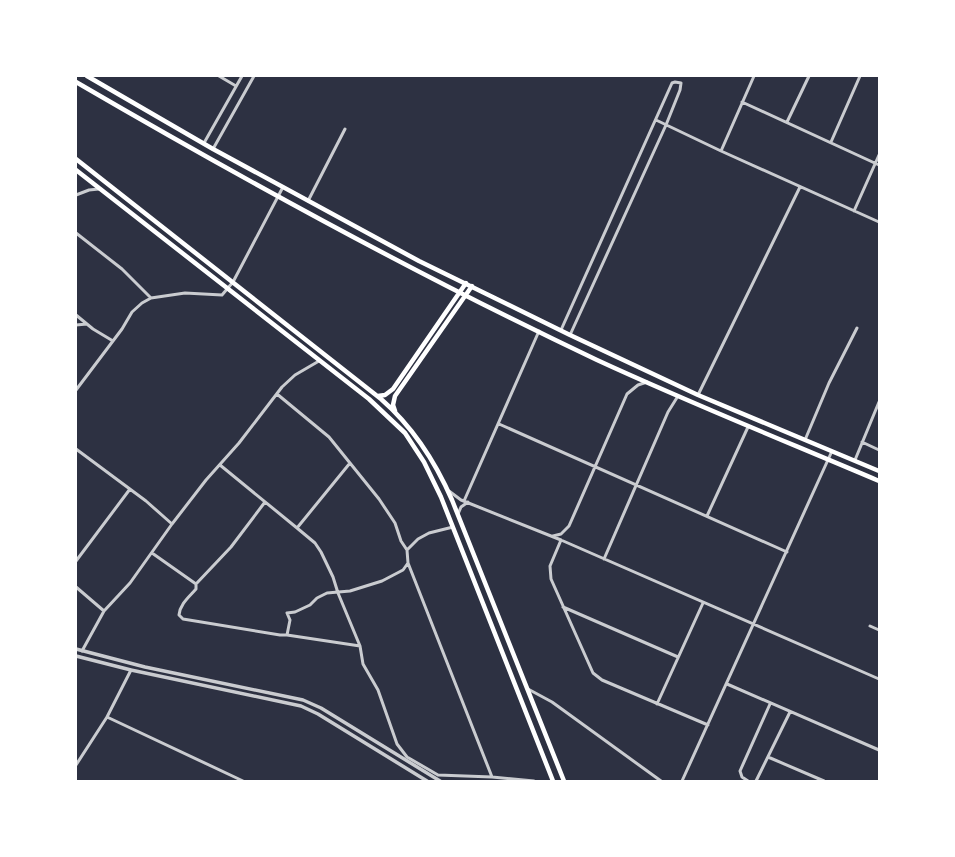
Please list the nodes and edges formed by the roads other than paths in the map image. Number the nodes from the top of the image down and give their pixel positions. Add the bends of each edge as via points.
1 (87, 76) edge
2 (219, 76) edge
3 (242, 76) edge
4 (254, 76) edge
5 (754, 76) edge
6 (808, 76) edge
7 (860, 76) edge
8 (76, 82) edge
9 (236, 86) junction
10 (742, 102) junction
11 (656, 120) junction
12 (787, 122) junction
13 (666, 125) junction
14 (345, 129) dead end
15 (831, 142) junction
16 (204, 143) junction
17 (213, 149) junction
18 (721, 151) junction
19 (879, 154) edge
20 (76, 159) edge
21 (875, 163) junction
22 (879, 165) edge
23 (76, 170) edge
24 (283, 187) junction
25 (800, 187) junction
26 (99, 189) junction
27 (76, 195) edge
28 (278, 196) junction
29 (308, 200) junction
30 (854, 211) junction
31 (879, 222) edge
32 (76, 233) edge
33 (233, 282) junction
34 (466, 283) junction
35 (472, 286) junction
36 (228, 289) junction
37 (460, 292) junction
38 (466, 295) junction
39 (151, 298) junction
40 (76, 315) edge
41 (87, 324) junction
42 (76, 325) edge
43 (857, 328) dead end
44 (561, 330) junction
45 (539, 331) junction
46 (570, 335) junction
47 (113, 341) junction
48 (319, 361) junction
49 (647, 382) junction
50 (76, 390) edge
51 (277, 394) junction
52 (698, 395) junction
53 (378, 396) junction
54 (678, 396) junction
55 (879, 402) edge
56 (396, 413) junction
57 (499, 424) junction
58 (748, 427) junction
59 (805, 440) junction
60 (862, 442) junction
61 (76, 449) edge
62 (879, 450) edge
63 (427, 451) junction
64 (832, 451) junction
65 (420, 455) junction
66 (828, 460) junction
67 (855, 460) junction
68 (350, 463) junction
69 (220, 465) junction
70 (595, 467) junction
71 (879, 471) edge
72 (879, 481) edge
73 (637, 485) junction
74 (447, 489) junction
75 (130, 490) junction
76 (466, 501) junction
77 (265, 502) junction
78 (458, 515) junction
79 (707, 516) junction
80 (172, 524) junction
81 (453, 527) junction
82 (297, 528) junction
83 (552, 536) junction
84 (561, 540) junction
85 (407, 550) junction
86 (787, 552) junction
87 (152, 553) junction
88 (604, 559) junction
89 (76, 561) edge
90 (408, 563) junction
91 (196, 584) junction
92 (76, 587) edge
93 (338, 593) junction
94 (703, 603) junction
95 (563, 607) junction
96 (104, 611) junction
97 (754, 625) junction
98 (870, 626) dead end
99 (879, 630) edge
100 (287, 635) junction
101 (360, 646) junction
102 (76, 650) edge
103 (82, 651) junction
104 (76, 656) edge
105 (678, 657) junction
106 (131, 670) junction
107 (879, 680) edge
108 (727, 684) junction
109 (527, 688) junction
110 (657, 704) junction
111 (770, 704) junction
112 (790, 712) junction
113 (106, 717) junction
114 (708, 725) junction
115 (879, 750) edge
116 (768, 757) junction
117 (76, 765) edge
118 (492, 777) junction
119 (243, 781) edge
120 (427, 781) edge
121 (440, 781) edge
122 (534, 781) edge
123 (553, 781) edge
124 (564, 781) edge
125 (661, 781) edge
126 (682, 781) edge
127 (748, 781) edge
128 (756, 781) edge
129 (824, 781) edge

1 - 16 main road
2 - 9 street
3 - 9 street
4 - 17 street
5 - 10 street
6 - 12 street
7 - 15 street
8 - 28 main road
9 - 16 street
10 - 12 street
10 - 18 street
11 - 13 street
11 - 13 street via 672,83 681,83
11 - 44 street
12 - 15 street
13 - 18 street
13 - 46 street
14 - 29 street
15 - 21 street
16 - 17 main road
17 - 24 main road
18 - 25 street
19 - 21 street
20 - 33 main road
21 - 22 street
21 - 30 street
23 - 26 main road
24 - 28 street
24 - 29 main road
25 - 30 street
25 - 52 street
26 - 27 street
26 - 36 main road
28 - 33 street
28 - 37 main road
29 - 34 main road via 419,261
30 - 31 street
32 - 39 street via 122,269
33 - 36 street
33 - 53 main road
34 - 35 main road
34 - 37 main road
35 - 38 main road
35 - 44 main road
36 - 39 street via 222,295 185,293
36 - 48 main road
37 - 38 main road
37 - 53 main road via 393,390 386,395
38 - 45 main road
38 - 56 main road via 395,396
39 - 47 street via 132,312
40 - 41 street
41 - 42 street
41 - 47 street
43 - 59 street via 829,383
44 - 46 main road
45 - 49 main road
45 - 57 street
46 - 52 main road
47 - 50 street
48 - 51 street via 295,375
48 - 65 main road via 388,416 405,433
49 - 54 main road
49 - 70 street via 638,385 627,394
51 - 68 street via 329,437
51 - 69 street
52 - 59 main road
53 - 56 main road
54 - 58 main road
54 - 73 street via 668,412
55 - 60 street
56 - 63 main road
57 - 70 street
57 - 76 street
58 - 66 main road
58 - 79 street
59 - 64 main road
60 - 62 street
60 - 67 street
61 - 75 street
63 - 65 main road
63 - 74 main road
64 - 66 street
64 - 67 main road
65 - 81 main road via 436,485
66 - 72 main road
66 - 86 street
67 - 71 main road
68 - 82 street
68 - 85 street via 395,523
69 - 77 street
69 - 80 street
70 - 73 street
70 - 83 street via 569,526 561,534
73 - 79 street
73 - 88 street
74 - 76 street via 454,496
74 - 78 main road
75 - 80 street
75 - 89 street
76 - 78 street
76 - 83 street
77 - 82 street
77 - 91 street via 231,547
78 - 109 main road
79 - 86 street
80 - 87 street
81 - 85 street via 429,533
81 - 123 main road
82 - 93 street via 315,543 321,552
83 - 84 street
84 - 88 street
84 - 95 street via 550,571
85 - 90 street
86 - 97 street
87 - 91 street
87 - 96 street via 130,583
88 - 94 street
90 - 93 street via 403,570 382,581 350,592
90 - 118 street
91 - 100 street via 196,589 179,611 183,619
92 - 96 street
93 - 100 street via 322,594 310,605 287,613 290,620
93 - 101 street
94 - 97 street
94 - 105 street
95 - 105 street
95 - 110 street via 590,669 596,676
96 - 103 street
97 - 107 street
97 - 108 street
98 - 99 street
100 - 101 street
101 - 118 street via 363,664 378,690 397,744 407,757 438,775
102 - 103 street
103 - 121 street via 144,667 303,700 321,708
104 - 106 street
105 - 110 street
106 - 113 street
106 - 120 street via 301,706
108 - 111 street
108 - 114 street
109 - 124 main road
109 - 125 street via 552,702
110 - 114 street
111 - 112 street
111 - 127 street via 740,771 742,777
112 - 115 street
112 - 116 street
113 - 117 street
113 - 119 street
114 - 126 street
116 - 128 street
116 - 129 street
118 - 122 street

